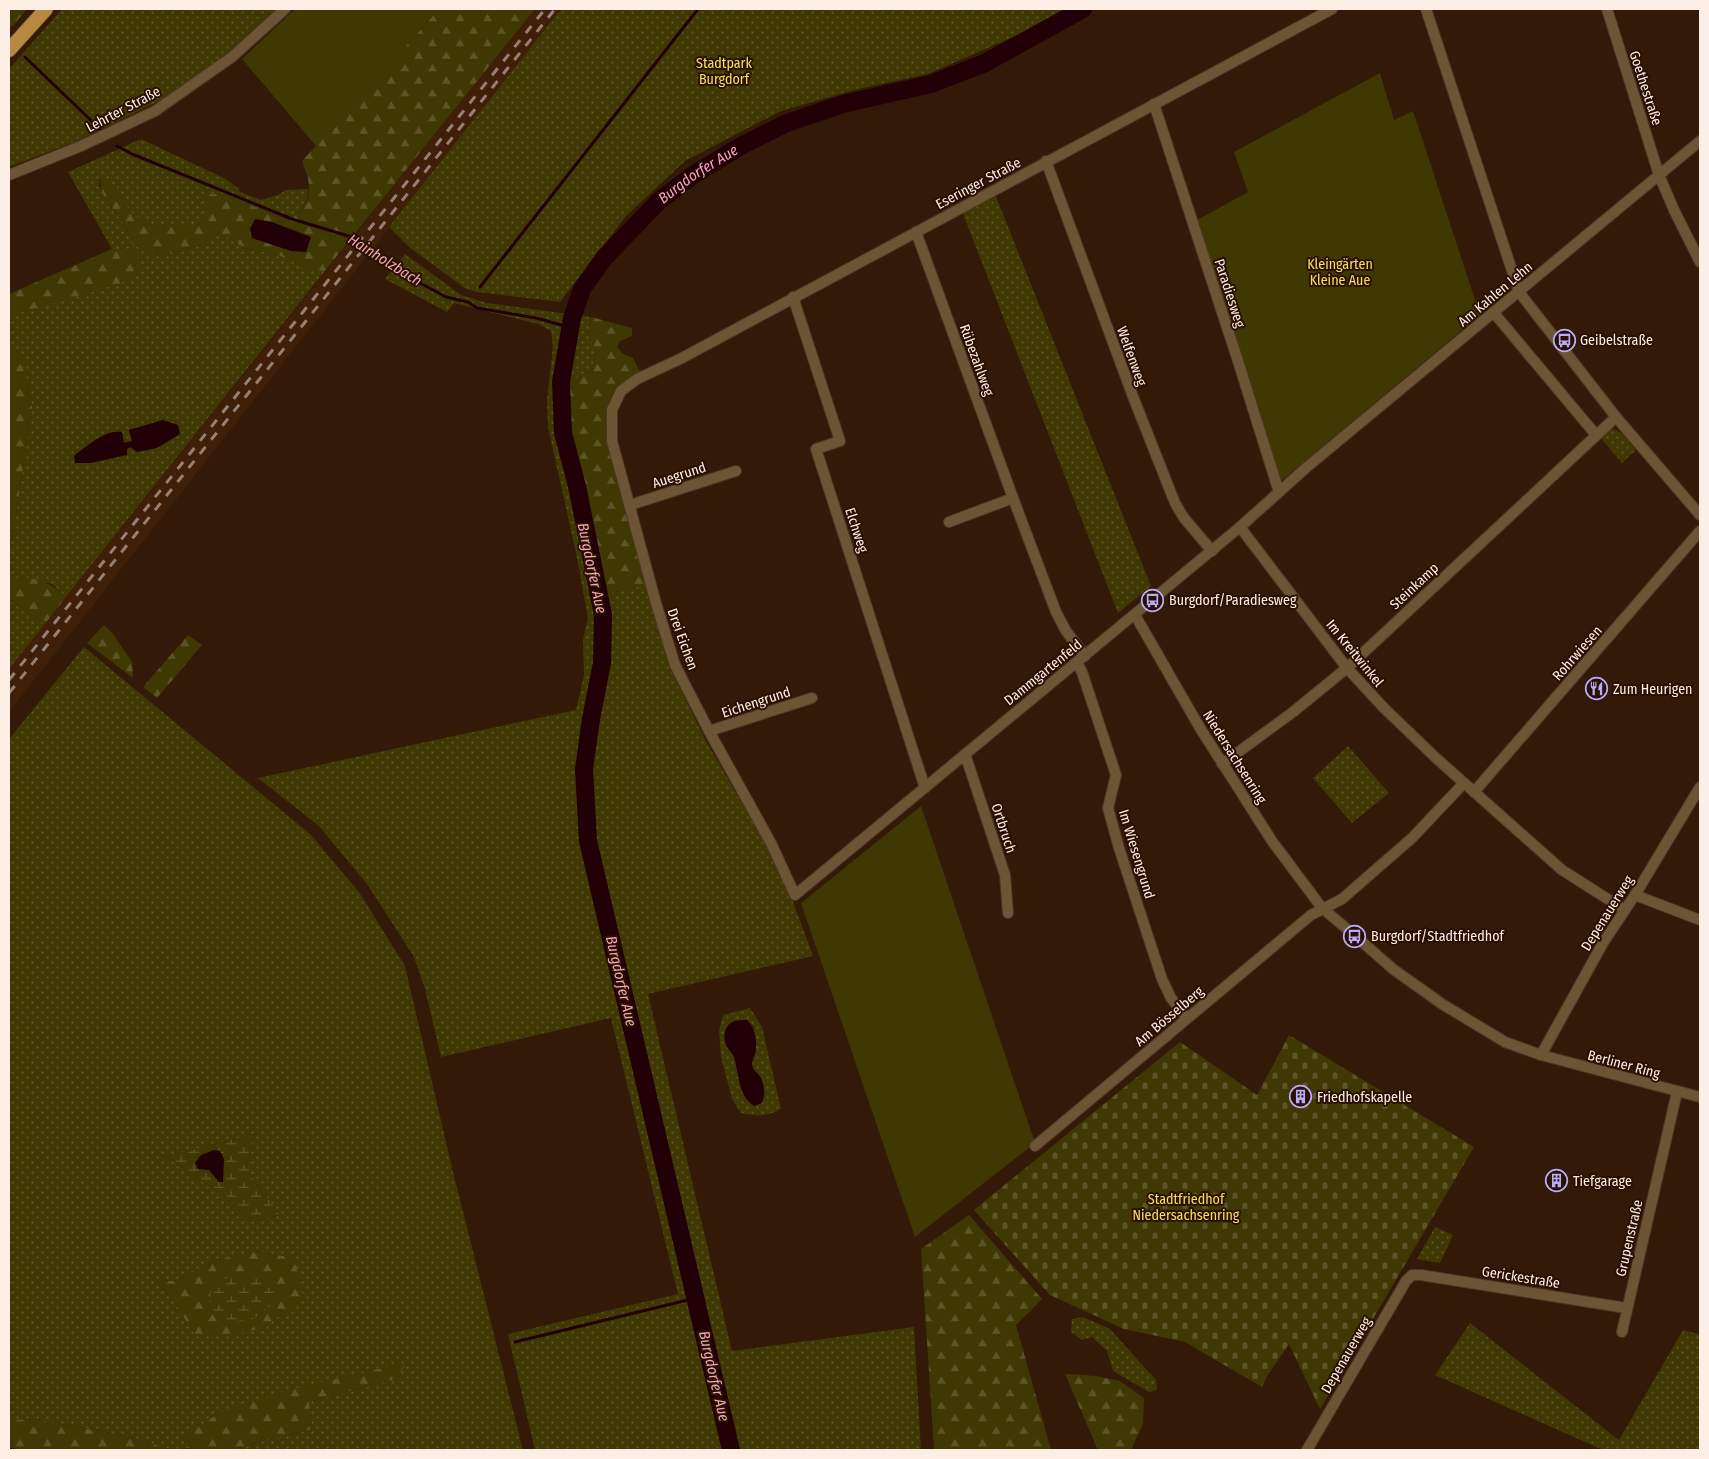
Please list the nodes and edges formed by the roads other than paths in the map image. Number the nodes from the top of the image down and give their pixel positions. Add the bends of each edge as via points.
1 (46, 9) edge
2 (285, 9) edge
3 (1332, 9) edge
4 (1426, 9) edge
5 (1607, 9) edge
6 (9, 50) edge
7 (1154, 104) junction
8 (1700, 141) edge
9 (1046, 161) junction
10 (9, 175) edge
11 (1660, 175) junction
12 (916, 232) junction
13 (1700, 262) edge
14 (1519, 292) junction
15 (793, 297) junction
16 (1494, 313) junction
17 (637, 379) joint
18 (1616, 417) junction
19 (1596, 435) junction
20 (1307, 467) joint
21 (736, 471) dead end
22 (1279, 492) junction
23 (1013, 498) junction
24 (630, 505) junction
25 (1700, 515) edge
26 (949, 522) dead end
27 (1240, 527) junction
28 (1700, 531) edge
29 (1212, 550) junction
30 (1135, 615) junction
31 (1085, 656) junction
32 (1077, 663) junction
33 (1347, 668) junction
34 (812, 698) dead end
35 (709, 731) junction
36 (965, 754) junction
37 (1222, 764) junction
38 (1464, 783) junction
39 (1700, 787) edge
40 (925, 788) junction
41 (1474, 792) junction
42 (795, 895) joint
43 (1634, 896) junction
44 (1322, 908) junction
45 (1625, 910) junction
46 (1008, 913) dead end
47 (1700, 920) edge
48 (1187, 1018) junction
49 (1541, 1055) junction
50 (1677, 1092) junction
51 (1700, 1097) edge
52 (1035, 1146) dead end
53 (1412, 1275) joint
54 (1626, 1308) junction
55 (1622, 1332) dead end
56 (1307, 1450) edge

1 - 6 main road
2 - 10 street, Lehrter Straße via 232,57 155,111
3 - 7 street, Eseringer Straße
4 - 14 street
5 - 11 street, Goethestraße
7 - 9 street, Eseringer Straße
7 - 22 street, Paradiesweg
8 - 11 street, Am Kahlen Lehn
9 - 12 street, Eseringer Straße
9 - 29 street, Welfenweg via 1174,503
11 - 13 street, Goethestraße
11 - 14 street, Am Kahlen Lehn
12 - 15 street, Eseringer Straße
12 - 23 street, Rübezahlweg
14 - 16 street, Am Kahlen Lehn
14 - 18 street
15 - 17 street, Eseringer Straße
15 - 40 street, Elchweg via 840,440 816,449
16 - 19 street
16 - 20 street, Am Kahlen Lehn
17 - 24 street, Drei Eichen via 621,391 612,410 612,441
18 - 19 street, Steinkamp
18 - 25 street
19 - 33 street, Steinkamp
20 - 22 street, Dammgartenfeld
21 - 24 street, Auegrund
22 - 27 street, Dammgartenfeld
23 - 26 street
23 - 31 street, Rübezahlweg via 1056,612
24 - 35 street, Drei Eichen via 675,666
27 - 29 street, Dammgartenfeld
27 - 33 street, Im Kreitwinkel
28 - 41 street, Rohrwiesen
29 - 30 street, Dammgartenfeld
30 - 31 street, Dammgartenfeld
30 - 37 street, Niedersachsenring
31 - 32 street, Dammgartenfeld
32 - 36 street, Dammgartenfeld
32 - 48 street, Im Wiesengrund via 1116,776 1108,808 1119,848 1162,979 1171,998
33 - 37 street, Steinkamp
33 - 38 street, Im Kreitwinkel via 1384,708
34 - 35 street, Eichengrund
35 - 42 street, Drei Eichen
36 - 40 street, Dammgartenfeld
36 - 46 street, Ortbruch via 1005,875
37 - 44 street, Niedersachsenring via 1272,841
38 - 41 street, Im Kreitwinkel
38 - 44 street via 1412,838 1342,899
39 - 43 street, Depenauerweg
40 - 42 street, Dammgartenfeld
41 - 45 street, Im Kreitwinkel via 1562,870
43 - 45 street, Depenauerweg
43 - 47 street
44 - 48 street, Am Bösselberg
44 - 49 street, Niedersachsenring via 1442,1004 1505,1042
45 - 49 street, Depenauerweg
48 - 52 street, Am Bösselberg
49 - 50 street, Berliner Ring
50 - 51 street, Berliner Ring
50 - 54 street, Grupenstraße
53 - 54 street, Gerickestraße
53 - 56 street, Depenauerweg via 1406,1280
54 - 55 street, Grupenstraße

